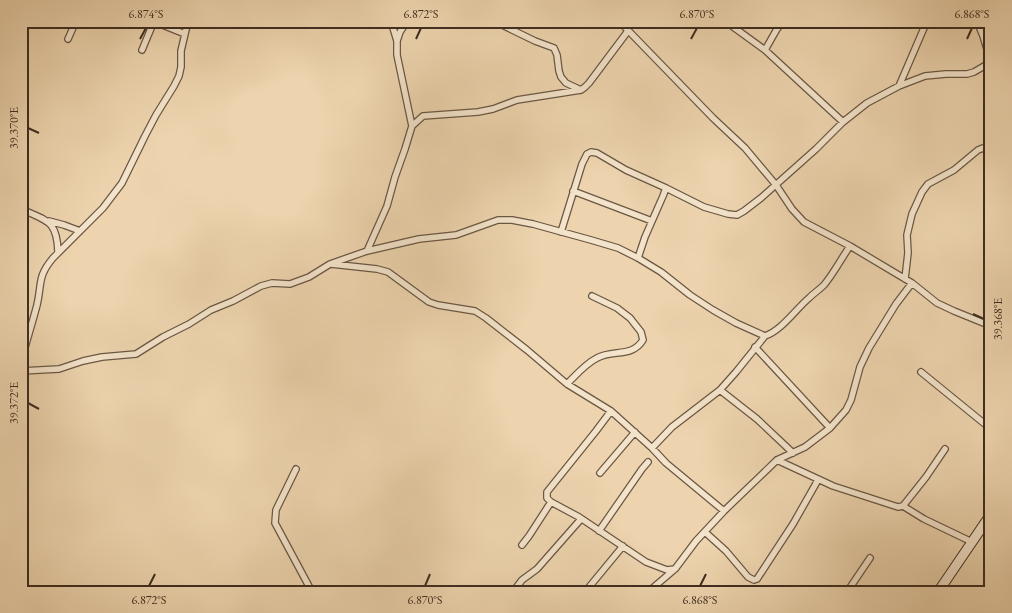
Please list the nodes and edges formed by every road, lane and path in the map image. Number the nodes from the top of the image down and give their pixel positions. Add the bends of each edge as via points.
1 (76, 21) edge
2 (188, 21) edge
3 (391, 21) edge
4 (407, 21) edge
5 (494, 21) edge
6 (619, 21) edge
7 (725, 21) edge
8 (783, 21) edge
9 (927, 21) edge
10 (977, 21) edge
11 (628, 31) junction
12 (185, 34) junction
13 (68, 39) dead end
14 (397, 41) junction
15 (142, 50) dead end
16 (765, 50) junction
17 (991, 62) edge
18 (899, 86) junction
19 (581, 90) junction
20 (842, 122) junction
21 (412, 126) junction
22 (991, 153) edge
23 (776, 185) junction
24 (666, 188) junction
25 (573, 191) junction
26 (21, 209) edge
27 (47, 221) junction
28 (652, 221) junction
29 (80, 231) junction
30 (561, 232) junction
31 (850, 246) junction
32 (367, 251) junction
33 (58, 252) junction
34 (638, 258) junction
35 (330, 264) junction
36 (905, 279) junction
37 (912, 283) junction
38 (592, 296) dead end
39 (991, 326) edge
40 (765, 336) junction
41 (755, 347) junction
42 (21, 362) edge
43 (21, 371) edge
44 (921, 372) dead end
45 (567, 384) junction
46 (720, 390) junction
47 (611, 411) junction
48 (830, 428) junction
49 (991, 429) edge
50 (635, 432) junction
51 (652, 448) junction
52 (945, 449) dead end
53 (792, 453) junction
54 (777, 460) junction
55 (648, 462) dead end
56 (296, 469) dead end
57 (600, 473) dead end
58 (818, 480) junction
59 (550, 502) junction
60 (903, 506) junction
61 (724, 511) junction
62 (991, 514) edge
63 (581, 519) junction
64 (599, 531) junction
65 (705, 532) junction
66 (972, 542) junction
67 (522, 545) dead end
68 (623, 546) junction
69 (870, 558) dead end
70 (675, 568) junction
71 (312, 592) edge
72 (513, 592) edge
73 (585, 592) edge
74 (648, 592) edge
75 (846, 592) edge
76 (938, 592) edge

1 - 13 street
2 - 12 street
3 - 14 street
4 - 14 street
5 - 19 street via 554,48 563,80
6 - 11 street
7 - 16 street
8 - 16 street
9 - 18 street
10 - 17 street
11 - 19 street
11 - 23 street via 745,148
12 - 15 street via 155,24
12 - 29 street via 181,67 174,86 122,183
14 - 21 street
16 - 20 street
17 - 18 street via 967,74 926,76
18 - 20 street via 867,103
19 - 21 street via 517,100 478,112 423,116
20 - 23 street
21 - 32 street via 387,206
22 - 36 street via 983,148 978,150 954,170 928,184 922,192 907,235
23 - 24 street via 737,215 704,206
23 - 31 street via 804,222
24 - 25 street via 591,152 582,164
24 - 28 street
25 - 28 street
25 - 30 street
26 - 27 street
27 - 29 street
27 - 33 street via 58,238
28 - 34 street
29 - 33 street
30 - 32 street via 533,224 498,220 456,235 419,239
30 - 34 street via 618,248
31 - 36 street
31 - 40 street via 822,287
32 - 35 street
33 - 42 street via 41,275 37,306
34 - 40 street via 713,310
35 - 43 street via 298,282 261,286 211,310 136,354 92,359 59,369
35 - 45 street via 377,268 388,272 429,302 475,311
36 - 37 street
37 - 39 street via 937,303
37 - 48 street via 869,348 851,400
38 - 45 street via 618,308 630,318 643,340 630,351 609,353 595,359
40 - 41 street
41 - 46 street
41 - 48 street
44 - 49 street
45 - 47 street
46 - 51 street via 672,427
46 - 53 street
47 - 50 street
47 - 59 street via 547,492 546,498
48 - 53 street
50 - 51 street
50 - 57 street
51 - 61 street
52 - 60 street
53 - 54 street
54 - 58 street
54 - 61 street
55 - 64 street
56 - 71 street via 276,510 275,523
58 - 60 street via 890,505
58 - 65 street via 757,579 748,577 726,550
59 - 63 street
59 - 67 street
60 - 66 street
61 - 65 street
62 - 66 main road
63 - 64 street
63 - 72 street
64 - 68 street
65 - 70 street
66 - 76 main road
68 - 70 street via 659,568
68 - 73 street
69 - 75 street
70 - 74 street

